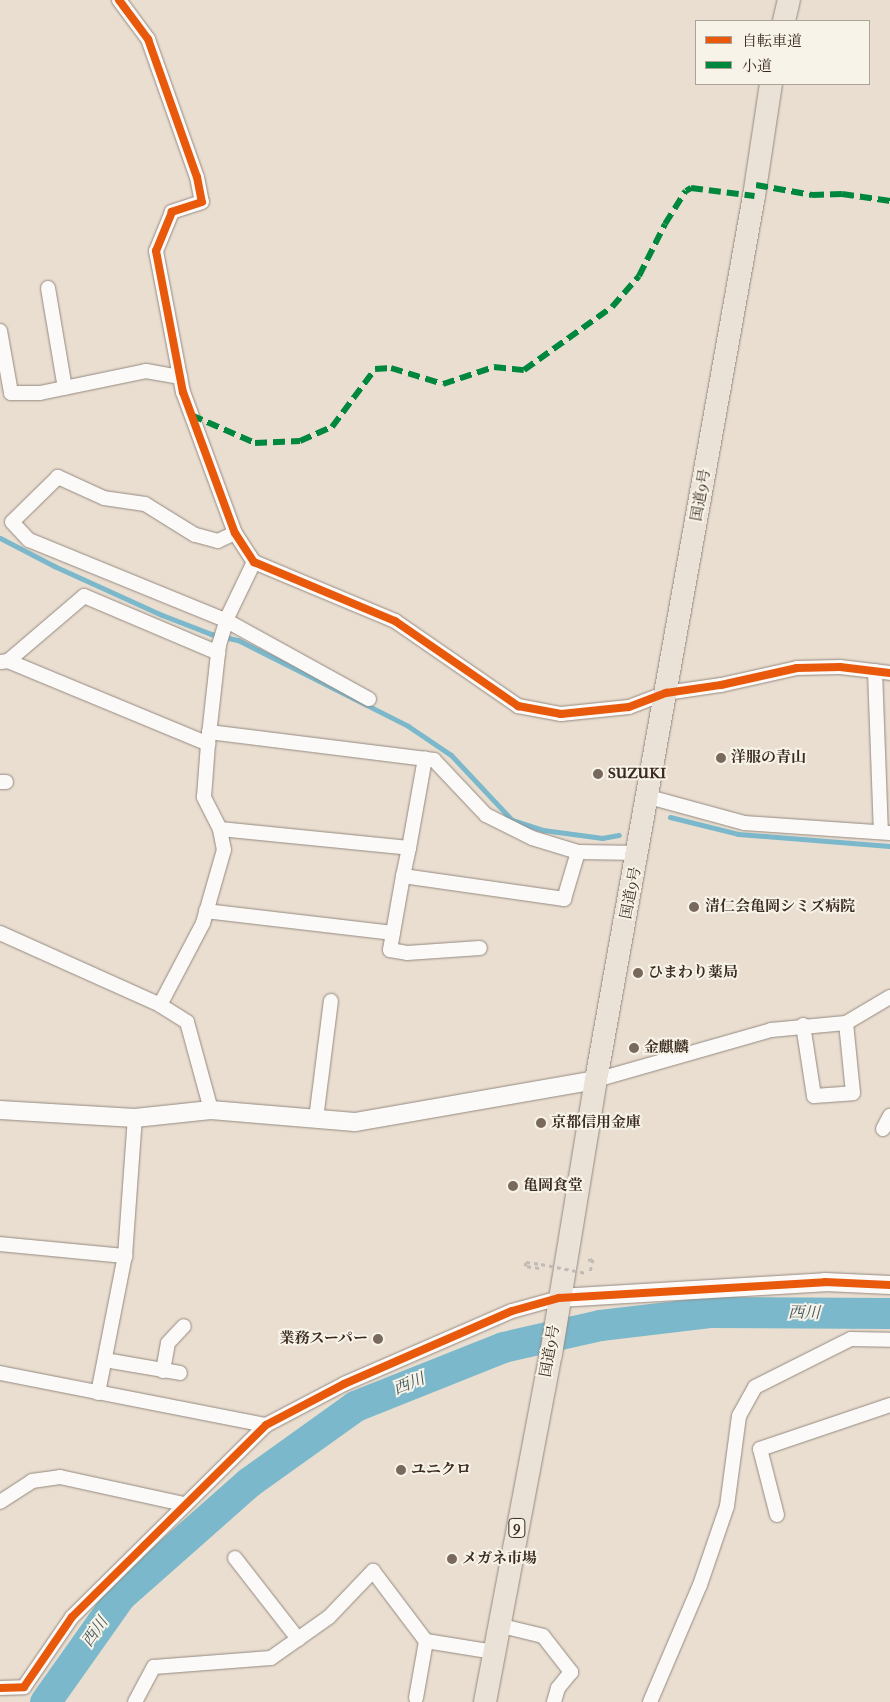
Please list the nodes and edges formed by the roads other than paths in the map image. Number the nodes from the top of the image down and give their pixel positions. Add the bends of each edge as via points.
1 (119, 0) edge
2 (789, 0) edge
3 (784, 20) edge
4 (771, 85) edge
5 (48, 288) dead end
6 (0, 331) edge
7 (180, 377) junction
8 (65, 388) junction
9 (235, 533) junction
10 (254, 562) junction
11 (227, 621) junction
12 (218, 653) junction
13 (4, 662) edge
14 (875, 671) junction
15 (890, 673) edge
16 (666, 692) junction
17 (369, 699) dead end
18 (208, 738) junction
19 (883, 752) edge
20 (425, 758) junction
21 (649, 797) junction
22 (220, 829) junction
23 (886, 832) edge
24 (409, 848) junction
25 (578, 852) junction
26 (639, 853) junction
27 (403, 876) junction
28 (206, 911) junction
29 (393, 933) junction
30 (0, 934) edge
31 (480, 948) dead end
32 (890, 997) edge
33 (331, 1001) dead end
34 (160, 1006) junction
35 (846, 1023) junction
36 (803, 1025) junction
37 (596, 1080) junction
38 (0, 1110) edge
39 (211, 1110) junction
40 (890, 1116) edge
41 (135, 1118) junction
42 (316, 1119) junction
43 (883, 1129) dead end
44 (0, 1244) edge
45 (125, 1256) junction
46 (890, 1285) edge
47 (558, 1306) junction
48 (184, 1326) dead end
49 (890, 1340) edge
50 (105, 1360) junction
51 (163, 1371) junction
52 (0, 1373) edge
53 (180, 1373) dead end
54 (98, 1393) junction
55 (890, 1405) edge
56 (266, 1425) junction
57 (0, 1502) edge
58 (184, 1504) junction
59 (777, 1515) dead end
60 (235, 1558) dead end
61 (498, 1625) junction
62 (298, 1639) junction
63 (426, 1641) junction
64 (494, 1652) junction
65 (0, 1688) edge
66 (416, 1698) dead end
67 (135, 1702) edge
68 (485, 1702) edge
69 (554, 1702) edge
70 (650, 1702) edge

1 - 7 street via 148,39 197,177 202,202 172,212 156,251
2 - 3 highway
4 - 16 highway, 国道9号 / 9
5 - 8 street
6 - 8 street via 11,393
7 - 8 street via 146,371
7 - 9 street
9 - 10 street
9 - 11 street via 218,541 195,535 145,504 104,498 58,478 12,522 29,540
10 - 11 street
10 - 16 street via 395,620 518,706 561,714 629,707
11 - 12 street
11 - 17 street
12 - 13 street via 84,596
12 - 18 street
13 - 18 street
14 - 15 street
14 - 16 street via 840,667 797,668 721,685
14 - 19 street
16 - 21 highway, 国道9号 / 9
18 - 20 street
18 - 22 street via 204,797
19 - 23 street
20 - 24 street
20 - 25 street via 434,760 486,815 532,838
21 - 23 street via 744,823
21 - 26 highway, 国道9号 / 9
22 - 24 street
22 - 28 street via 224,850
24 - 27 street
25 - 26 street
25 - 27 street via 564,899
26 - 37 highway, 国道9号 / 9
27 - 29 street
28 - 29 street
28 - 34 street
29 - 31 street via 390,950 399,952
30 - 34 street
32 - 35 street
33 - 42 street
34 - 39 street via 187,1022
35 - 36 street
35 - 36 street via 853,1093 814,1096
36 - 37 street via 702,1047
37 - 42 street via 355,1122
37 - 47 highway, 国道9号 / 9
38 - 41 street
39 - 41 street
39 - 42 street
40 - 43 street
41 - 45 street
44 - 45 street
45 - 50 street
46 - 47 street via 825,1282
47 - 56 street via 512,1311 344,1384
47 - 61 highway, 国道9号 / 9
48 - 51 street via 168,1343
49 - 70 street via 851,1339 755,1387 738,1416 727,1506 700,1585
50 - 51 street
50 - 54 street
51 - 53 street
52 - 54 street
54 - 56 street
55 - 59 street via 760,1448
56 - 58 street
57 - 58 street via 32,1481 60,1477
58 - 65 street via 72,1617 24,1687
60 - 62 street
61 - 64 highway, 国道9号 / 9
61 - 69 street via 543,1636 571,1672 558,1688
62 - 63 street via 328,1617 373,1572
62 - 67 street via 271,1658 154,1667
63 - 64 street
63 - 66 street
64 - 68 highway, 国道9号 / 9

